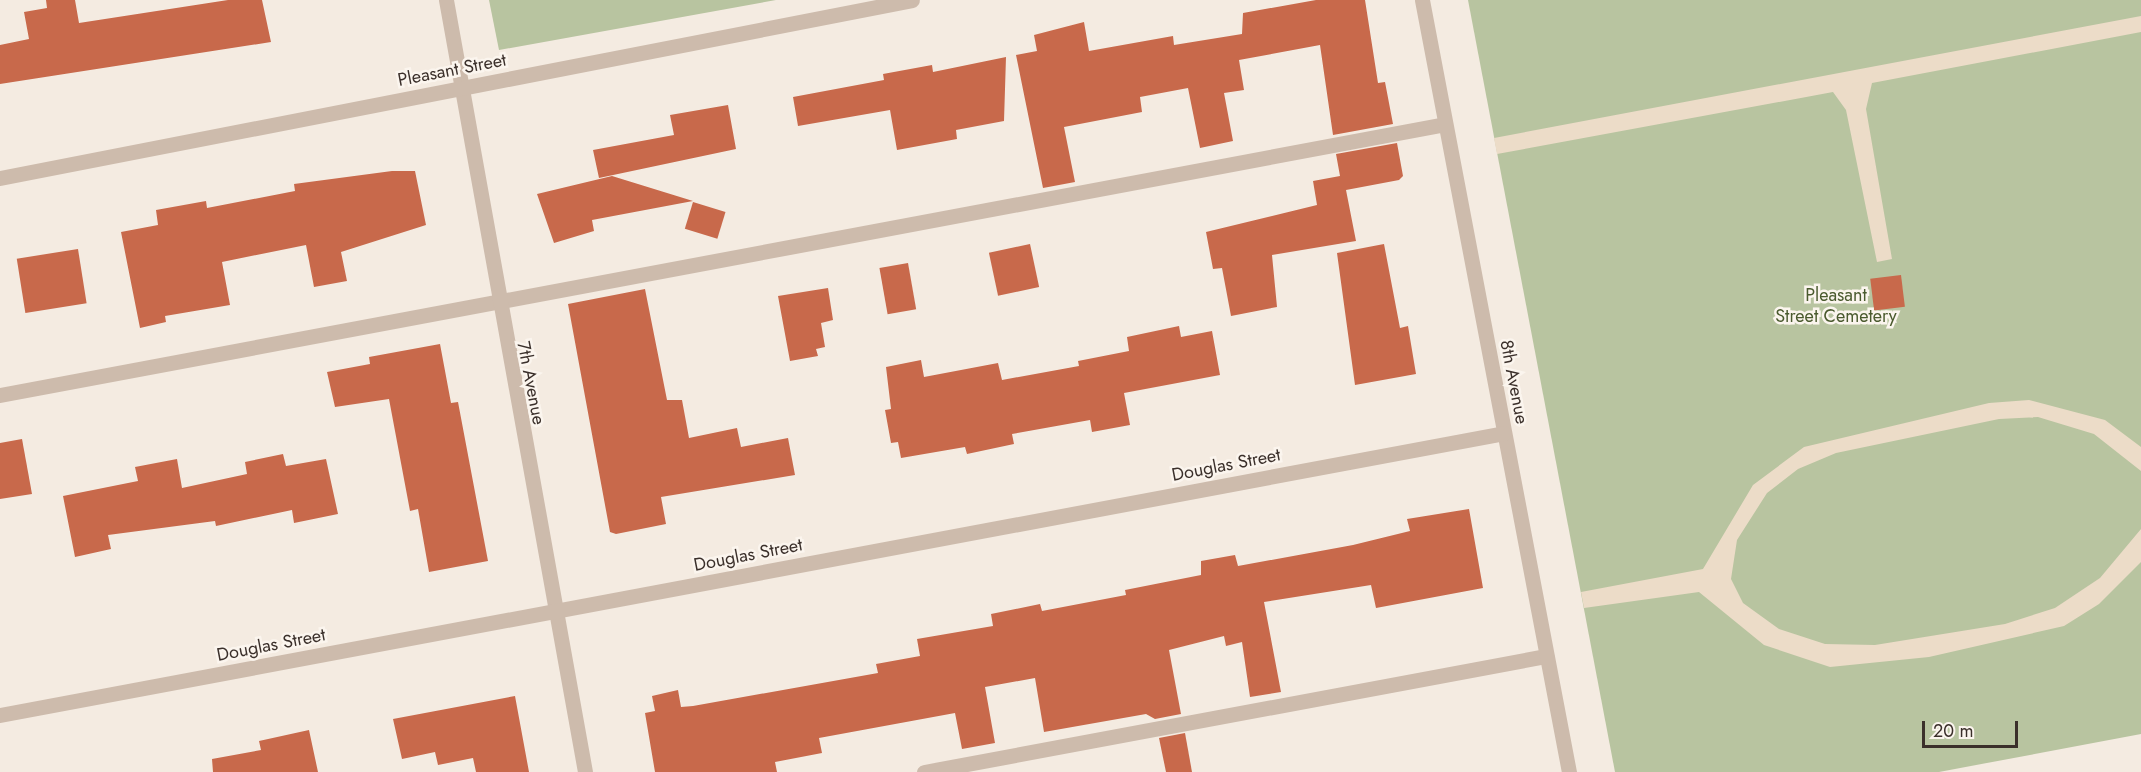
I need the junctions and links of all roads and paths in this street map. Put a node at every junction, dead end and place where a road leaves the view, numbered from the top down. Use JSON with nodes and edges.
{"nodes":[{"id":1,"x":446,"y":0,"type":"edge"},
{"id":2,"x":912,"y":0,"type":"edge"},
{"id":3,"x":1422,"y":0,"type":"edge"},
{"id":4,"x":464,"y":87,"type":"junction"},
{"id":5,"x":1445,"y":124,"type":"junction"},
{"id":6,"x":0,"y":178,"type":"edge"},
{"id":7,"x":496,"y":301,"type":"junction"},
{"id":8,"x":0,"y":395,"type":"edge"},
{"id":9,"x":1504,"y":433,"type":"junction"},
{"id":10,"x":554,"y":611,"type":"junction"},
{"id":11,"x":1546,"y":656,"type":"junction"},
{"id":12,"x":0,"y":715,"type":"edge"},
{"id":13,"x":585,"y":772,"type":"edge"},
{"id":14,"x":924,"y":772,"type":"edge"},
{"id":15,"x":1569,"y":772,"type":"edge"}],
"edges":[{"from":1,"to":4,"type":"street","name":"7th Avenue"},
{"from":2,"to":4,"type":"street","name":"Pleasant Street"},
{"from":3,"to":5,"type":"street","name":"8th Avenue"},
{"from":4,"to":6,"type":"street","name":"Pleasant Street"},
{"from":4,"to":7,"type":"street","name":"7th Avenue"},
{"from":5,"to":7,"type":"street"},
{"from":5,"to":9,"type":"street","name":"8th Avenue"},
{"from":7,"to":8,"type":"street"},
{"from":7,"to":10,"type":"street","name":"7th Avenue"},
{"from":9,"to":10,"type":"street","name":"Douglas Street"},
{"from":9,"to":11,"type":"street","name":"8th Avenue"},
{"from":10,"to":12,"type":"street","name":"Douglas Street"},
{"from":10,"to":13,"type":"street","name":"7th Avenue"},
{"from":11,"to":14,"type":"street"},
{"from":11,"to":15,"type":"street","name":"8th Avenue"}]}
